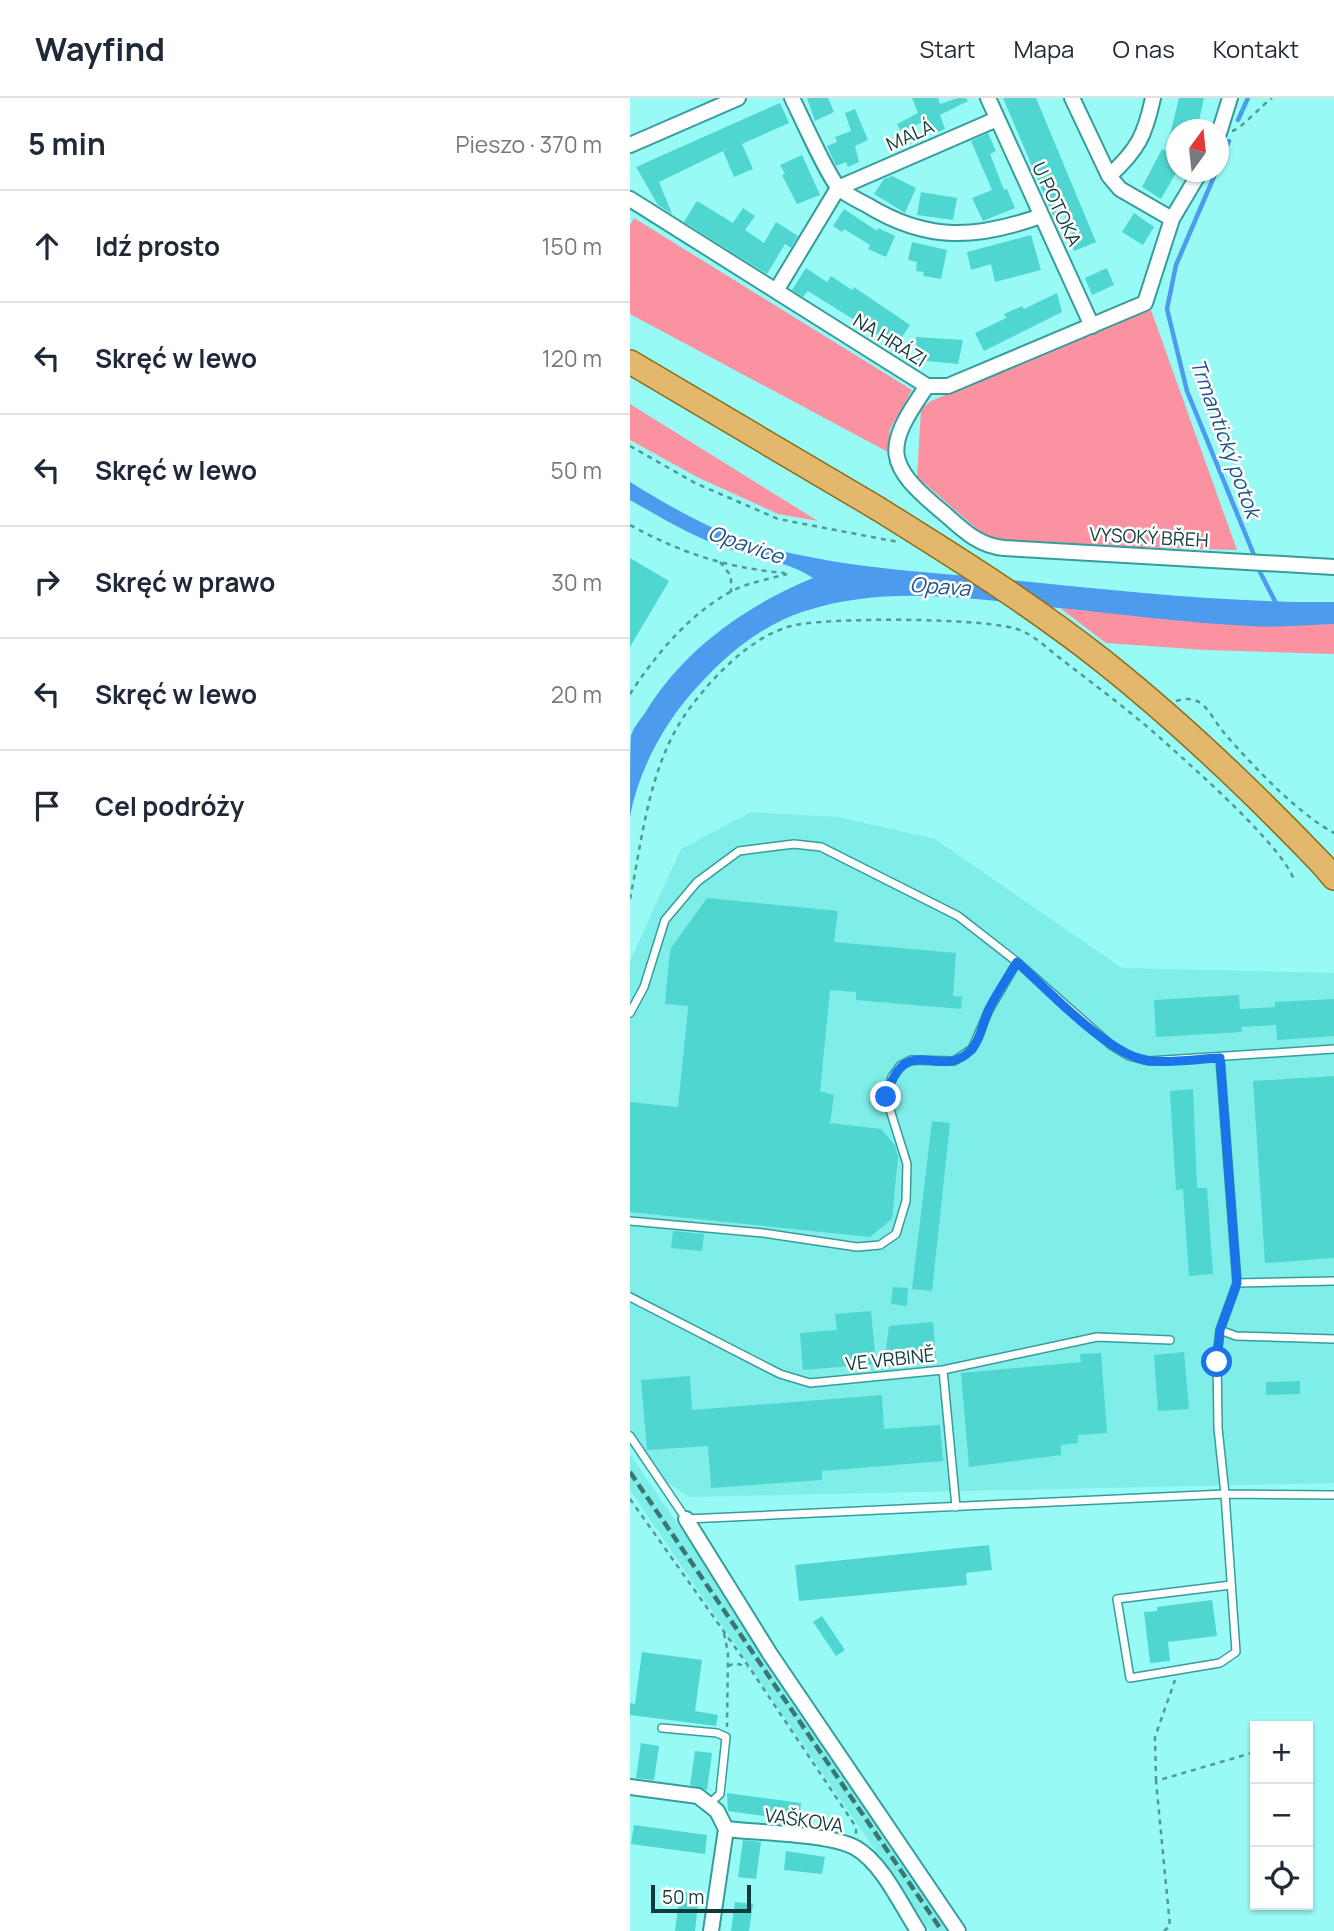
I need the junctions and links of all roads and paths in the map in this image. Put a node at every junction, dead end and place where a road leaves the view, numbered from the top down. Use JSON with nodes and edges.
{"nodes":[{"id":1,"x":738,"y":98,"type":"edge"},
{"id":2,"x":792,"y":98,"type":"edge"},
{"id":3,"x":988,"y":98,"type":"edge"},
{"id":4,"x":1072,"y":98,"type":"edge"},
{"id":5,"x":1153,"y":98,"type":"edge"},
{"id":6,"x":1230,"y":98,"type":"edge"},
{"id":7,"x":1272,"y":98,"type":"edge"},
{"id":8,"x":997,"y":118,"type":"junction"},
{"id":9,"x":1226,"y":119,"type":"edge"},
{"id":10,"x":1229,"y":132,"type":"edge"},
{"id":11,"x":630,"y":145,"type":"edge"},
{"id":12,"x":1109,"y":176,"type":"junction"},
{"id":13,"x":1194,"y":182,"type":"edge"},
{"id":14,"x":838,"y":188,"type":"junction"},
{"id":15,"x":630,"y":199,"type":"edge"},
{"id":16,"x":1041,"y":216,"type":"junction"},
{"id":17,"x":1172,"y":219,"type":"junction"},
{"id":18,"x":776,"y":291,"type":"junction"},
{"id":19,"x":1092,"y":326,"type":"junction"},
{"id":20,"x":630,"y":362,"type":"edge"},
{"id":21,"x":927,"y":386,"type":"junction"},
{"id":22,"x":630,"y":446,"type":"edge"},
{"id":23,"x":630,"y":525,"type":"edge"},
{"id":24,"x":904,"y":543,"type":"dead end"},
{"id":25,"x":719,"y":562,"type":"junction"},
{"id":26,"x":1334,"y":567,"type":"edge"},
{"id":27,"x":731,"y":592,"type":"junction"},
{"id":28,"x":630,"y":694,"type":"edge"},
{"id":29,"x":1172,"y":703,"type":"dead end"},
{"id":30,"x":1156,"y":721,"type":"dead end"},
{"id":31,"x":1150,"y":728,"type":"junction"},
{"id":32,"x":1334,"y":833,"type":"edge"},
{"id":33,"x":1328,"y":871,"type":"edge"},
{"id":34,"x":1294,"y":880,"type":"dead end"},
{"id":35,"x":630,"y":900,"type":"edge"},
{"id":36,"x":1017,"y":962,"type":"junction"},
{"id":37,"x":630,"y":1013,"type":"edge"},
{"id":38,"x":1334,"y":1049,"type":"edge"},
{"id":39,"x":1220,"y":1058,"type":"junction"},
{"id":40,"x":630,"y":1221,"type":"edge"},
{"id":41,"x":1334,"y":1281,"type":"edge"},
{"id":42,"x":1237,"y":1283,"type":"junction"},
{"id":43,"x":630,"y":1297,"type":"edge"},
{"id":44,"x":1220,"y":1330,"type":"junction"},
{"id":45,"x":1334,"y":1339,"type":"edge"},
{"id":46,"x":1170,"y":1340,"type":"dead end"},
{"id":47,"x":943,"y":1370,"type":"junction"},
{"id":48,"x":630,"y":1436,"type":"edge"},
{"id":49,"x":1225,"y":1494,"type":"junction"},
{"id":50,"x":1334,"y":1495,"type":"edge"},
{"id":51,"x":630,"y":1499,"type":"edge"},
{"id":52,"x":956,"y":1507,"type":"junction"},
{"id":53,"x":686,"y":1519,"type":"junction"},
{"id":54,"x":1231,"y":1585,"type":"junction"},
{"id":55,"x":724,"y":1631,"type":"junction"},
{"id":56,"x":728,"y":1666,"type":"junction"},
{"id":57,"x":749,"y":1667,"type":"junction"},
{"id":58,"x":1178,"y":1670,"type":"junction"},
{"id":59,"x":662,"y":1728,"type":"dead end"},
{"id":60,"x":726,"y":1737,"type":"junction"},
{"id":61,"x":1250,"y":1753,"type":"edge"},
{"id":62,"x":1156,"y":1781,"type":"junction"},
{"id":63,"x":630,"y":1787,"type":"edge"},
{"id":64,"x":709,"y":1804,"type":"junction"},
{"id":65,"x":726,"y":1829,"type":"junction"},
{"id":66,"x":857,"y":1849,"type":"junction"},
{"id":67,"x":711,"y":1931,"type":"edge"},
{"id":68,"x":918,"y":1931,"type":"edge"},
{"id":69,"x":958,"y":1931,"type":"edge"},
{"id":70,"x":1164,"y":1931,"type":"edge"}],
"edges":[{"from":1,"to":11,"type":"street"},
{"from":2,"to":14,"type":"street"},
{"from":3,"to":8,"type":"street","name":"U POTOKA"},
{"from":4,"to":12,"type":"street"},
{"from":5,"to":12,"type":"street"},
{"from":6,"to":9,"type":"street"},
{"from":7,"to":10,"type":"path"},
{"from":8,"to":14,"type":"street","name":"MALÁ"},
{"from":8,"to":16,"type":"street","name":"U POTOKA"},
{"from":12,"to":17,"type":"street"},
{"from":13,"to":17,"type":"street","name":"NA HRÁZI"},
{"from":14,"to":16,"type":"street"},
{"from":14,"to":18,"type":"street"},
{"from":15,"to":18,"type":"street","name":"NA HRÁZI"},
{"from":16,"to":19,"type":"street","name":"U POTOKA"},
{"from":17,"to":19,"type":"street","name":"NA HRÁZI"},
{"from":18,"to":21,"type":"street","name":"NA HRÁZI"},
{"from":19,"to":21,"type":"street","name":"NA HRÁZI"},
{"from":20,"to":33,"type":"main road","bridge":true},
{"from":21,"to":26,"type":"street","name":"VYSOKÝ BŘEH"},
{"from":22,"to":24,"type":"path"},
{"from":23,"to":25,"type":"path"},
{"from":25,"to":27,"type":"path"},
{"from":25,"to":27,"type":"path"},
{"from":27,"to":28,"type":"path"},
{"from":29,"to":32,"type":"path"},
{"from":30,"to":31,"type":"path"},
{"from":31,"to":34,"type":"path"},
{"from":31,"to":35,"type":"path"},
{"from":36,"to":37,"type":"lane"},
{"from":36,"to":39,"type":"lane"},
{"from":36,"to":40,"type":"lane"},
{"from":38,"to":39,"type":"lane"},
{"from":39,"to":42,"type":"lane"},
{"from":41,"to":42,"type":"lane"},
{"from":42,"to":44,"type":"lane"},
{"from":43,"to":47,"type":"lane","name":"VE VRBINĚ"},
{"from":44,"to":45,"type":"lane"},
{"from":44,"to":49,"type":"lane"},
{"from":46,"to":47,"type":"lane","name":"VE VRBINĚ"},
{"from":47,"to":52,"type":"lane"},
{"from":48,"to":53,"type":"lane"},
{"from":49,"to":50,"type":"lane"},
{"from":49,"to":52,"type":"lane"},
{"from":49,"to":54,"type":"lane"},
{"from":51,"to":55,"type":"path"},
{"from":52,"to":53,"type":"lane"},
{"from":53,"to":69,"type":"street"},
{"from":54,"to":58,"type":"lane"},
{"from":54,"to":58,"type":"lane"},
{"from":55,"to":56,"type":"path"},
{"from":55,"to":57,"type":"path"},
{"from":56,"to":57,"type":"path"},
{"from":56,"to":60,"type":"path"},
{"from":57,"to":66,"type":"path"},
{"from":58,"to":62,"type":"path"},
{"from":59,"to":60,"type":"lane"},
{"from":60,"to":64,"type":"lane"},
{"from":61,"to":62,"type":"path"},
{"from":62,"to":70,"type":"path"},
{"from":63,"to":64,"type":"street"},
{"from":64,"to":65,"type":"street"},
{"from":65,"to":66,"type":"street","name":"VAŠKOVA"},
{"from":65,"to":67,"type":"street"},
{"from":66,"to":68,"type":"street","name":"VAŠKOVA"}]}
